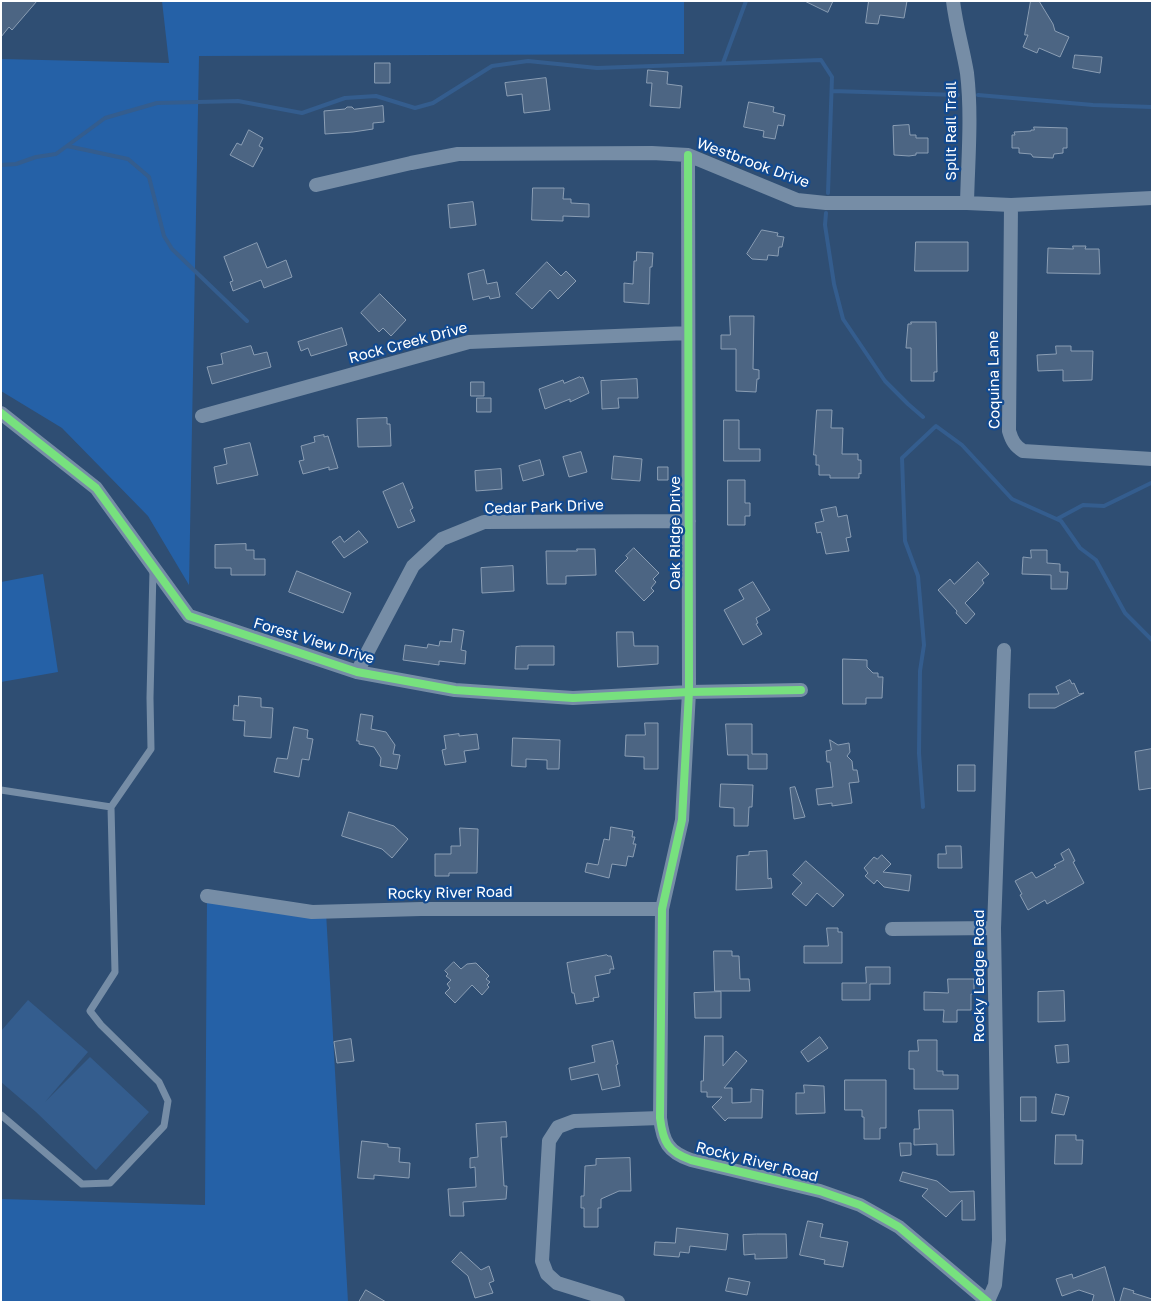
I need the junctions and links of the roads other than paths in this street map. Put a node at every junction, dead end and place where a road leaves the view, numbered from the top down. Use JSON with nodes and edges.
{"nodes":[{"id":1,"x":953,"y":1,"type":"edge"},
{"id":2,"x":688,"y":155,"type":"junction"},
{"id":3,"x":316,"y":185,"type":"dead end"},
{"id":4,"x":1152,"y":198,"type":"edge"},
{"id":5,"x":967,"y":203,"type":"junction"},
{"id":6,"x":1011,"y":205,"type":"junction"},
{"id":7,"x":688,"y":333,"type":"junction"},
{"id":8,"x":1,"y":413,"type":"edge"},
{"id":9,"x":202,"y":416,"type":"dead end"},
{"id":10,"x":1152,"y":459,"type":"edge"},
{"id":11,"x":689,"y":521,"type":"junction"},
{"id":12,"x":154,"y":567,"type":"junction"},
{"id":13,"x":1004,"y":650,"type":"dead end"},
{"id":14,"x":357,"y":672,"type":"junction"},
{"id":15,"x":801,"y":690,"type":"dead end"},
{"id":16,"x":689,"y":692,"type":"junction"},
{"id":17,"x":1,"y":790,"type":"edge"},
{"id":18,"x":110,"y":807,"type":"junction"},
{"id":19,"x":207,"y":896,"type":"dead end"},
{"id":20,"x":662,"y":909,"type":"junction"},
{"id":21,"x":892,"y":928,"type":"dead end"},
{"id":22,"x":994,"y":928,"type":"junction"},
{"id":23,"x":1,"y":1115,"type":"edge"},
{"id":24,"x":660,"y":1118,"type":"junction"},
{"id":25,"x":988,"y":1301,"type":"edge"},
{"id":26,"x":618,"y":1302,"type":"edge"}],
"edges":[{"from":1,"to":5,"type":"street","name":"Split Rail Trail"},
{"from":2,"to":3,"type":"street","name":"Westbrook Drive"},
{"from":2,"to":5,"type":"street","name":"Westbrook Drive"},
{"from":2,"to":7,"type":"street","name":"Oak Ridge Drive"},
{"from":4,"to":6,"type":"street","name":"Westbrook Drive"},
{"from":5,"to":6,"type":"street","name":"Westbrook Drive"},
{"from":6,"to":10,"type":"street","name":"Coquina Lane"},
{"from":7,"to":9,"type":"street","name":"Rock Creek Drive"},
{"from":7,"to":11,"type":"street","name":"Oak Ridge Drive"},
{"from":8,"to":12,"type":"street","name":"Forest View Drive"},
{"from":11,"to":14,"type":"street","name":"Cedar Park Drive"},
{"from":11,"to":16,"type":"street","name":"Oak Ridge Drive"},
{"from":12,"to":14,"type":"street","name":"Forest View Drive"},
{"from":12,"to":18,"type":"lane"},
{"from":13,"to":22,"type":"street","name":"Rocky Ledge Road"},
{"from":14,"to":16,"type":"street","name":"Forest View Drive"},
{"from":15,"to":16,"type":"street","name":"Forest View Drive"},
{"from":16,"to":20,"type":"street","name":"Oak Ridge Drive"},
{"from":17,"to":18,"type":"lane"},
{"from":18,"to":23,"type":"lane"},
{"from":19,"to":20,"type":"street","name":"Rocky River Road"},
{"from":20,"to":24,"type":"street","name":"Rocky River Road"},
{"from":21,"to":22,"type":"street"},
{"from":22,"to":25,"type":"street","name":"Rocky Ledge Road"},
{"from":24,"to":25,"type":"street","name":"Rocky River Road"},
{"from":24,"to":26,"type":"street"}]}
